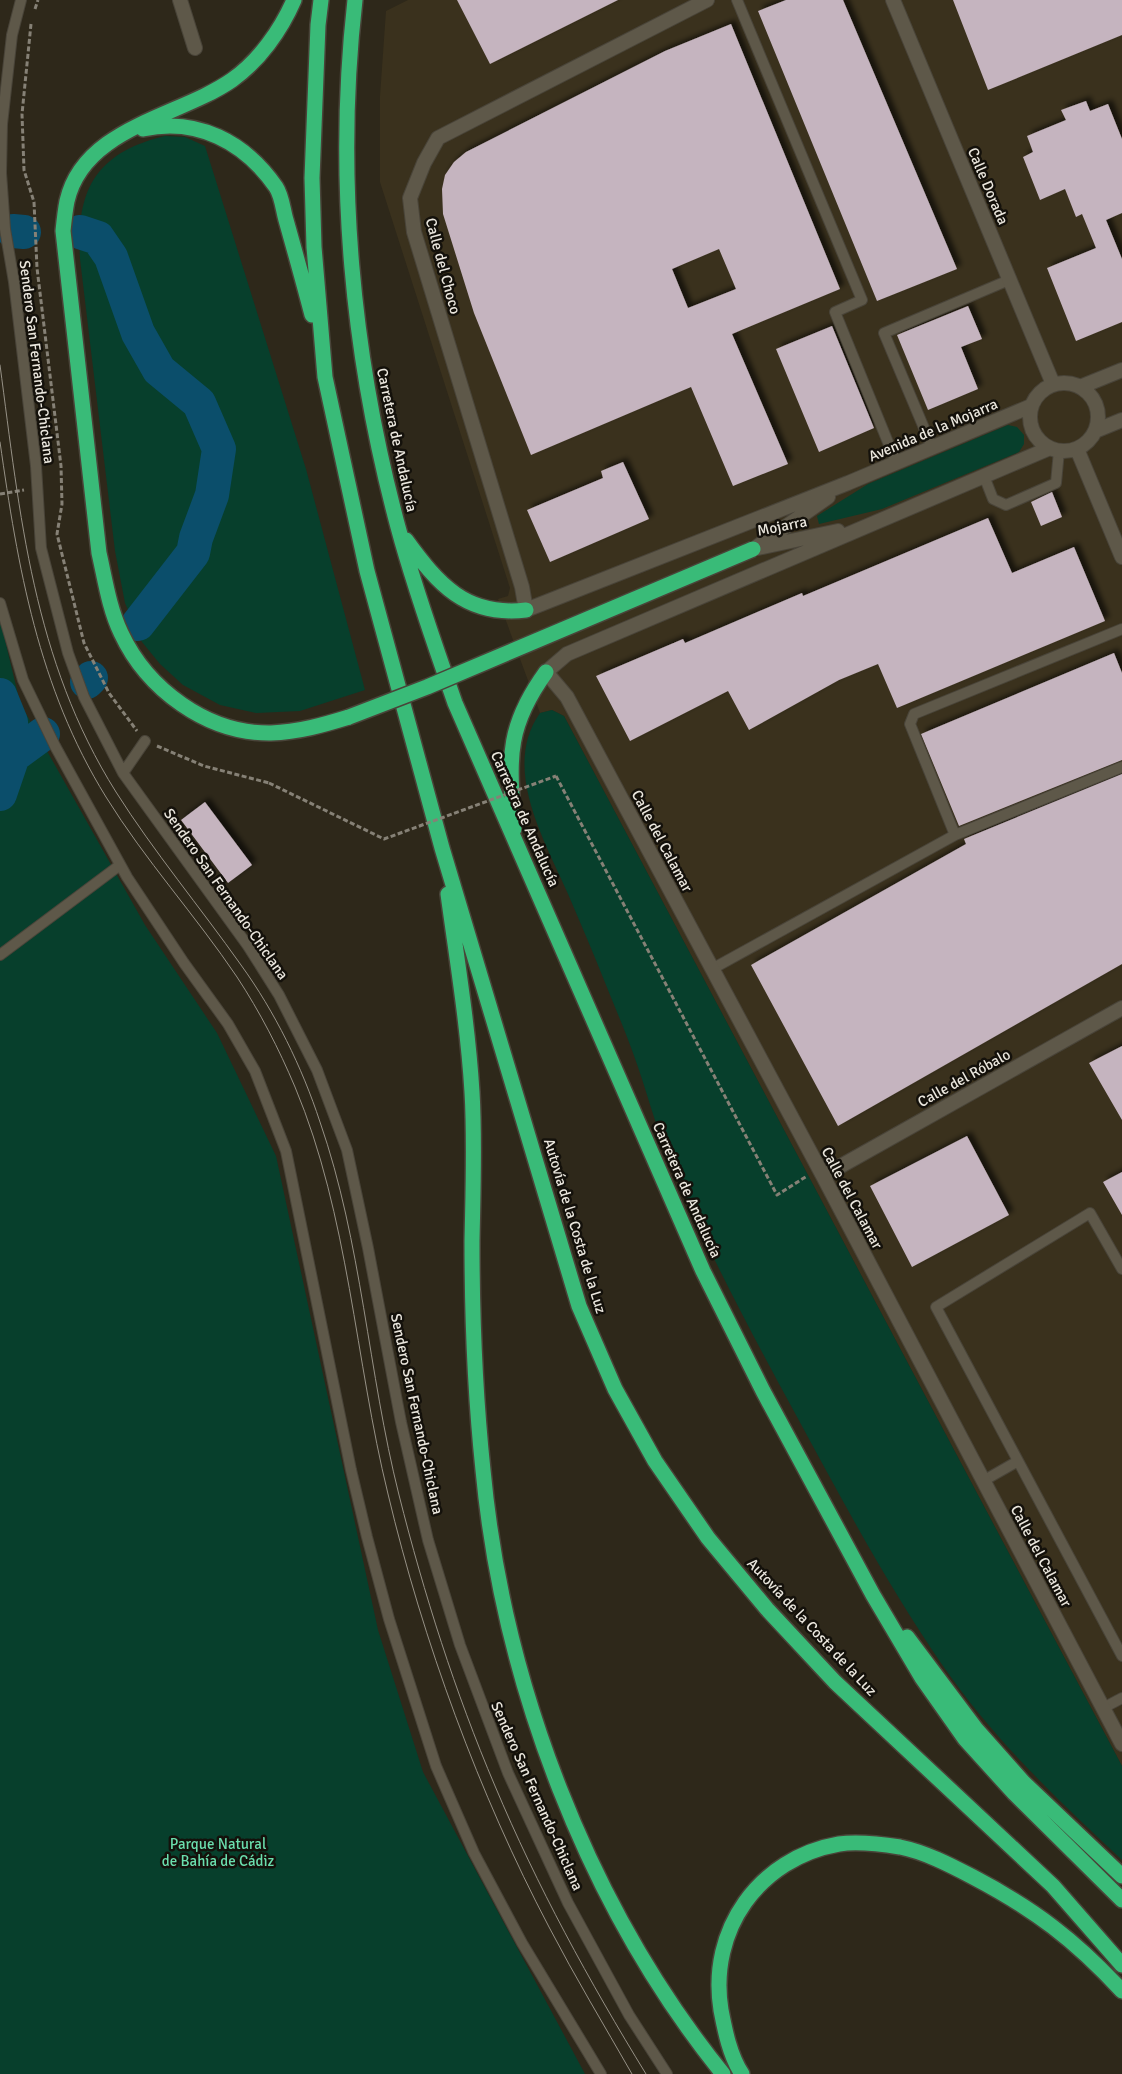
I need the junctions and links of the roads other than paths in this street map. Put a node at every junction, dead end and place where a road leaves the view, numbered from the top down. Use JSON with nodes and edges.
{"nodes":[{"id":1,"x":21,"y":0,"type":"edge"},
{"id":2,"x":180,"y":0,"type":"edge"},
{"id":3,"x":294,"y":0,"type":"edge"},
{"id":4,"x":321,"y":0,"type":"edge"},
{"id":5,"x":355,"y":0,"type":"edge"},
{"id":6,"x":708,"y":0,"type":"edge"},
{"id":7,"x":737,"y":0,"type":"edge"},
{"id":8,"x":893,"y":0,"type":"edge"},
{"id":9,"x":195,"y":48,"type":"dead end"},
{"id":10,"x":122,"y":134,"type":"junction"},
{"id":11,"x":1009,"y":280,"type":"junction"},
{"id":12,"x":321,"y":348,"type":"junction"},
{"id":13,"x":1122,"y":370,"type":"edge"},
{"id":14,"x":1053,"y":384,"type":"junction"},
{"id":15,"x":1080,"y":387,"type":"junction"},
{"id":16,"x":1031,"y":406,"type":"junction"},
{"id":17,"x":1122,"y":420,"type":"edge"},
{"id":18,"x":1095,"y":431,"type":"junction"},
{"id":19,"x":932,"y":447,"type":"junction"},
{"id":20,"x":1077,"y":449,"type":"junction"},
{"id":21,"x":1054,"y":450,"type":"junction"},
{"id":22,"x":896,"y":462,"type":"junction"},
{"id":23,"x":984,"y":476,"type":"junction"},
{"id":24,"x":848,"y":483,"type":"junction"},
{"id":25,"x":867,"y":525,"type":"junction"},
{"id":26,"x":398,"y":528,"type":"junction"},
{"id":27,"x":753,"y":549,"type":"junction"},
{"id":28,"x":1122,"y":557,"type":"edge"},
{"id":29,"x":0,"y":604,"type":"edge"},
{"id":30,"x":526,"y":610,"type":"junction"},
{"id":31,"x":1122,"y":628,"type":"edge"},
{"id":32,"x":546,"y":672,"type":"junction"},
{"id":33,"x":145,"y":741,"type":"road end"},
{"id":34,"x":1122,"y":767,"type":"edge"},
{"id":35,"x":123,"y":774,"type":"junction"},
{"id":36,"x":955,"y":835,"type":"junction"},
{"id":37,"x":515,"y":840,"type":"junction"},
{"id":38,"x":442,"y":848,"type":"junction"},
{"id":39,"x":120,"y":865,"type":"junction"},
{"id":40,"x":0,"y":955,"type":"edge"},
{"id":41,"x":712,"y":969,"type":"junction"},
{"id":42,"x":1122,"y":1008,"type":"edge"},
{"id":43,"x":820,"y":1172,"type":"junction"},
{"id":44,"x":1122,"y":1269,"type":"edge"},
{"id":45,"x":1018,"y":1461,"type":"junction"},
{"id":46,"x":983,"y":1481,"type":"junction"},
{"id":47,"x":873,"y":1595,"type":"junction"},
{"id":48,"x":1122,"y":1656,"type":"edge"},
{"id":49,"x":1122,"y":1698,"type":"edge"},
{"id":50,"x":1103,"y":1708,"type":"junction"},
{"id":51,"x":1122,"y":1744,"type":"edge"},
{"id":52,"x":1122,"y":1876,"type":"edge"},
{"id":53,"x":1122,"y":1900,"type":"edge"},
{"id":54,"x":1122,"y":1965,"type":"edge"},
{"id":55,"x":1122,"y":1991,"type":"edge"},
{"id":56,"x":601,"y":2074,"type":"edge"},
{"id":57,"x":667,"y":2074,"type":"edge"},
{"id":58,"x":722,"y":2074,"type":"edge"},
{"id":59,"x":742,"y":2074,"type":"edge"}],
"edges":[{"from":1,"to":35,"type":"lane","name":"Sendero San Fernando-Chiclana"},
{"from":2,"to":9,"type":"street"},
{"from":3,"to":10,"type":"highway"},
{"from":4,"to":12,"type":"highway"},
{"from":5,"to":26,"type":"highway","name":"Carretera de Andalucía"},
{"from":6,"to":30,"type":"street","name":"Calle del Choco"},
{"from":7,"to":22,"type":"lane"},
{"from":8,"to":11,"type":"street","name":"Calle Dorada"},
{"from":10,"to":12,"type":"highway"},
{"from":10,"to":27,"type":"highway","bridge":true},
{"from":11,"to":14,"type":"street","name":"Calle Dorada"},
{"from":11,"to":19,"type":"lane"},
{"from":12,"to":38,"type":"highway"},
{"from":13,"to":15,"type":"street"},
{"from":14,"to":15,"type":"street"},
{"from":14,"to":16,"type":"street"},
{"from":15,"to":18,"type":"street"},
{"from":16,"to":19,"type":"street","name":"Avenida de la Mojarra"},
{"from":16,"to":21,"type":"street"},
{"from":17,"to":18,"type":"street"},
{"from":18,"to":20,"type":"street"},
{"from":19,"to":22,"type":"street","name":"Avenida de la Mojarra"},
{"from":20,"to":21,"type":"street"},
{"from":20,"to":28,"type":"street"},
{"from":21,"to":23,"type":"street"},
{"from":21,"to":23,"type":"lane"},
{"from":22,"to":24,"type":"street","name":"Avenida de la Mojarra"},
{"from":23,"to":25,"type":"street"},
{"from":24,"to":27,"type":"street","name":"Mojarra"},
{"from":24,"to":30,"type":"street"},
{"from":25,"to":27,"type":"street","name":"Mojarra"},
{"from":25,"to":32,"type":"street"},
{"from":26,"to":30,"type":"highway"},
{"from":26,"to":37,"type":"highway","name":"Carretera de Andalucía"},
{"from":29,"to":39,"type":"lane"},
{"from":31,"to":36,"type":"lane"},
{"from":32,"to":37,"type":"highway"},
{"from":32,"to":41,"type":"street","name":"Calle del Calamar"},
{"from":33,"to":35,"type":"lane"},
{"from":34,"to":36,"type":"lane"},
{"from":35,"to":57,"type":"lane","name":"Sendero San Fernando-Chiclana"},
{"from":36,"to":41,"type":"lane"},
{"from":37,"to":47,"type":"highway","name":"Carretera de Andalucía"},
{"from":38,"to":54,"type":"highway","name":"Autovía de la Costa de la Luz"},
{"from":38,"to":58,"type":"highway"},
{"from":39,"to":40,"type":"lane"},
{"from":39,"to":56,"type":"lane"},
{"from":41,"to":43,"type":"street","name":"Calle del Calamar"},
{"from":42,"to":43,"type":"street","name":"Calle del Róbalo"},
{"from":43,"to":46,"type":"street","name":"Calle del Calamar"},
{"from":44,"to":45,"type":"lane"},
{"from":45,"to":46,"type":"lane"},
{"from":45,"to":48,"type":"lane"},
{"from":46,"to":50,"type":"street","name":"Calle del Calamar"},
{"from":47,"to":52,"type":"highway"},
{"from":47,"to":53,"type":"highway"},
{"from":49,"to":50,"type":"lane"},
{"from":50,"to":51,"type":"street","name":"Calle del Calamar"},
{"from":55,"to":59,"type":"highway"}]}
